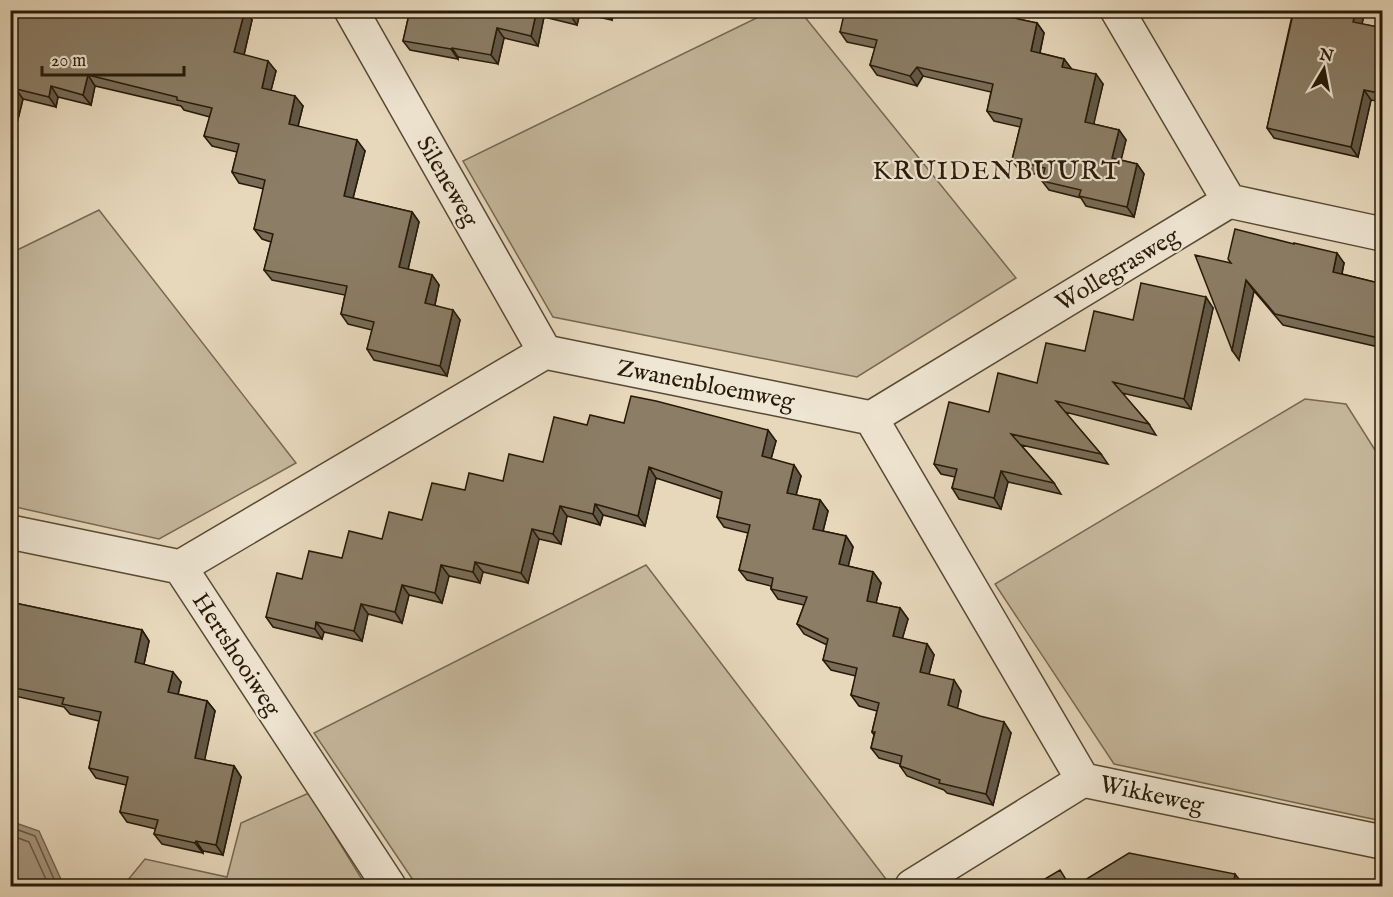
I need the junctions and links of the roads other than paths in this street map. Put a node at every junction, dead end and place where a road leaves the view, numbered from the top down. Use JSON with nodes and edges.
{"nodes":[{"id":1,"x":351,"y":10,"type":"edge"},
{"id":2,"x":1117,"y":10,"type":"edge"},
{"id":3,"x":1228,"y":201,"type":"junction"},
{"id":4,"x":1383,"y":234,"type":"edge"},
{"id":5,"x":545,"y":352,"type":"junction"},
{"id":6,"x":871,"y":417,"type":"junction"},
{"id":7,"x":10,"y":532,"type":"edge"},
{"id":8,"x":180,"y":567,"type":"junction"},
{"id":9,"x":1083,"y":780,"type":"junction"},
{"id":10,"x":1383,"y":842,"type":"edge"},
{"id":11,"x":389,"y":886,"type":"edge"},
{"id":12,"x":912,"y":886,"type":"edge"}],
"edges":[{"from":1,"to":5,"type":"street","name":"Sileneweg"},
{"from":2,"to":3,"type":"street"},
{"from":3,"to":4,"type":"street"},
{"from":3,"to":6,"type":"street","name":"Wollegrasweg"},
{"from":5,"to":6,"type":"street","name":"Zwanenbloemweg"},
{"from":5,"to":8,"type":"street"},
{"from":6,"to":9,"type":"street"},
{"from":7,"to":8,"type":"street","name":"Hertshooiweg"},
{"from":8,"to":11,"type":"street","name":"Hertshooiweg"},
{"from":9,"to":10,"type":"street","name":"Wikkeweg"},
{"from":9,"to":12,"type":"street","name":"Wikkeweg"}]}
